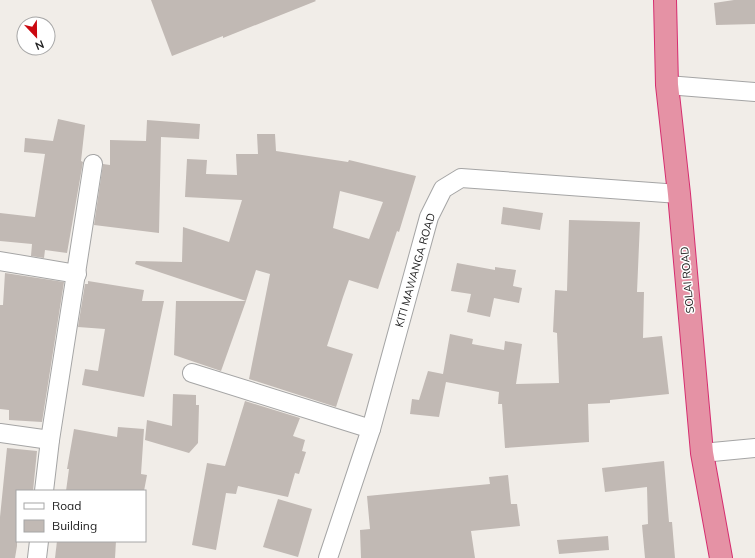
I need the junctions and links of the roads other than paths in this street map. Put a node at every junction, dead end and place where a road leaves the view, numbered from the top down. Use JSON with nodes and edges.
{"nodes":[{"id":1,"x":665,"y":0,"type":"edge"},
{"id":2,"x":667,"y":85,"type":"junction"},
{"id":3,"x":755,"y":92,"type":"edge"},
{"id":4,"x":93,"y":164,"type":"dead end"},
{"id":5,"x":679,"y":194,"type":"junction"},
{"id":6,"x":0,"y":262,"type":"edge"},
{"id":7,"x":77,"y":274,"type":"junction"},
{"id":8,"x":192,"y":373,"type":"dead end"},
{"id":9,"x":370,"y":429,"type":"junction"},
{"id":10,"x":0,"y":433,"type":"edge"},
{"id":11,"x":50,"y":440,"type":"junction"},
{"id":12,"x":755,"y":448,"type":"edge"},
{"id":13,"x":702,"y":453,"type":"junction"},
{"id":14,"x":44,"y":490,"type":"edge"},
{"id":15,"x":39,"y":542,"type":"edge"},
{"id":16,"x":37,"y":558,"type":"edge"},
{"id":17,"x":328,"y":558,"type":"edge"},
{"id":18,"x":721,"y":558,"type":"edge"}],
"edges":[{"from":1,"to":2,"type":"highway","name":"SOLAI ROAD"},
{"from":2,"to":3,"type":"street"},
{"from":2,"to":5,"type":"highway","name":"SOLAI ROAD"},
{"from":4,"to":7,"type":"street"},
{"from":5,"to":9,"type":"street","name":"KITI MAWANGA ROAD"},
{"from":5,"to":13,"type":"highway","name":"SOLAI ROAD"},
{"from":6,"to":7,"type":"street"},
{"from":7,"to":11,"type":"street"},
{"from":8,"to":9,"type":"street"},
{"from":9,"to":17,"type":"street","name":"KITI MAWANGA ROAD"},
{"from":10,"to":11,"type":"street"},
{"from":11,"to":14,"type":"street"},
{"from":12,"to":13,"type":"street"},
{"from":13,"to":18,"type":"highway","name":"SOLAI ROAD"},
{"from":15,"to":16,"type":"street"}]}
